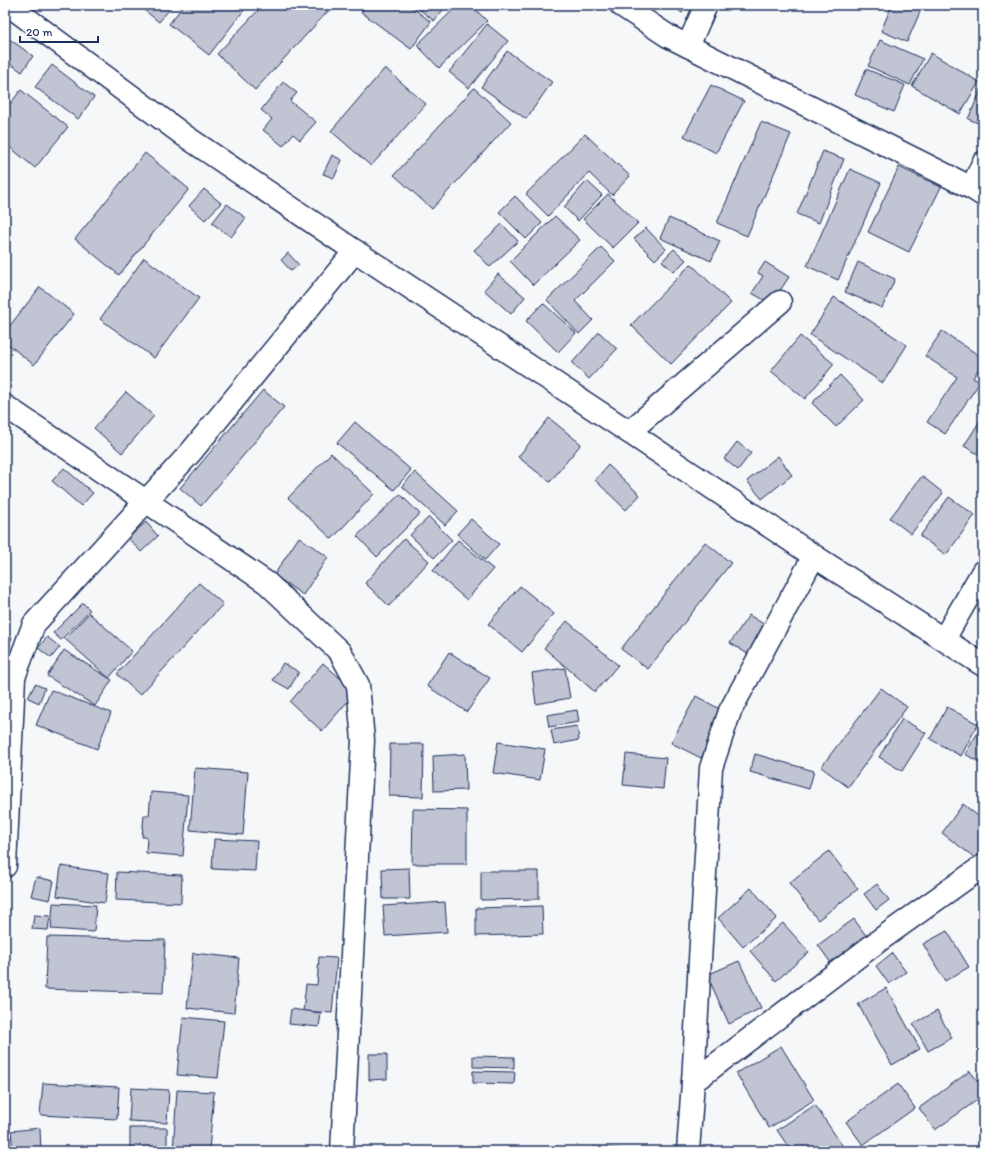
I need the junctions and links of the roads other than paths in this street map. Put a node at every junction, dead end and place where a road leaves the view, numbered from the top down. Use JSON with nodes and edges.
{"nodes":[{"id":1,"x":621,"y":5,"type":"edge"},
{"id":2,"x":706,"y":5,"type":"edge"},
{"id":3,"x":10,"y":13,"type":"edge"},
{"id":4,"x":688,"y":46,"type":"junction"},
{"id":5,"x":983,"y":163,"type":"edge"},
{"id":6,"x":977,"y":192,"type":"edge"},
{"id":7,"x":355,"y":252,"type":"junction"},
{"id":8,"x":780,"y":302,"type":"dead end"},
{"id":9,"x":5,"y":406,"type":"edge"},
{"id":10,"x":629,"y":432,"type":"junction"},
{"id":11,"x":147,"y":501,"type":"junction"},
{"id":12,"x":814,"y":556,"type":"junction"},
{"id":13,"x":983,"y":571,"type":"edge"},
{"id":14,"x":944,"y":639,"type":"junction"},
{"id":15,"x":983,"y":665,"type":"edge"},
{"id":16,"x":5,"y":866,"type":"edge"},
{"id":17,"x":983,"y":866,"type":"edge"},
{"id":18,"x":693,"y":1082,"type":"junction"},
{"id":19,"x":342,"y":1151,"type":"edge"},
{"id":20,"x":688,"y":1151,"type":"edge"}],
"edges":[{"from":1,"to":4,"type":"street"},
{"from":2,"to":4,"type":"street"},
{"from":3,"to":7,"type":"street"},
{"from":4,"to":6,"type":"street"},
{"from":5,"to":6,"type":"street"},
{"from":7,"to":10,"type":"street"},
{"from":7,"to":11,"type":"street"},
{"from":8,"to":10,"type":"street"},
{"from":9,"to":11,"type":"street"},
{"from":10,"to":12,"type":"street"},
{"from":11,"to":16,"type":"street"},
{"from":11,"to":19,"type":"street"},
{"from":12,"to":14,"type":"street"},
{"from":12,"to":18,"type":"street"},
{"from":13,"to":14,"type":"street"},
{"from":14,"to":15,"type":"street"},
{"from":17,"to":18,"type":"street"},
{"from":18,"to":20,"type":"street"}]}
